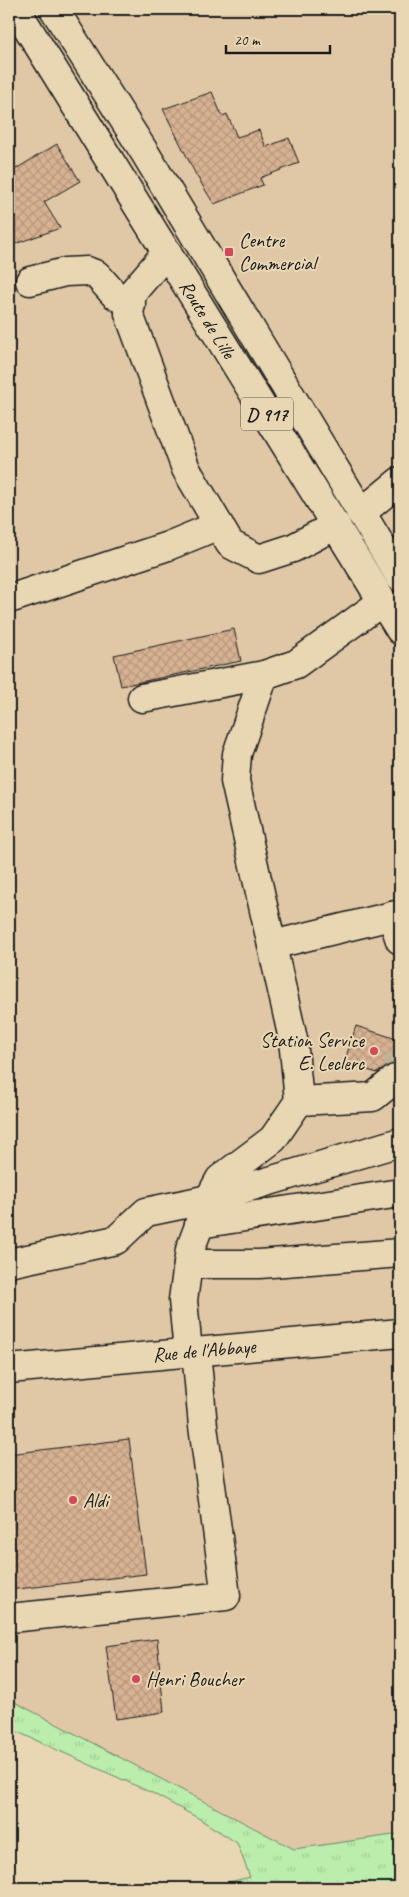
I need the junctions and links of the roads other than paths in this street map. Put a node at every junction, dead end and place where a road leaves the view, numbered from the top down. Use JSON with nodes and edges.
{"nodes":[{"id":1,"x":16,"y":9,"type":"edge"},
{"id":2,"x":54,"y":9,"type":"edge"},
{"id":3,"x":167,"y":252,"type":"junction"},
{"id":4,"x":30,"y":281,"type":"dead end"},
{"id":5,"x":131,"y":306,"type":"junction"},
{"id":6,"x":400,"y":481,"type":"edge"},
{"id":7,"x":361,"y":513,"type":"junction"},
{"id":8,"x":219,"y":525,"type":"junction"},
{"id":9,"x":336,"y":525,"type":"junction"},
{"id":10,"x":400,"y":577,"type":"edge"},
{"id":11,"x":9,"y":599,"type":"edge"},
{"id":12,"x":382,"y":601,"type":"junction"},
{"id":13,"x":400,"y":630,"type":"edge"},
{"id":14,"x":264,"y":676,"type":"junction"},
{"id":15,"x":142,"y":698,"type":"dead end"},
{"id":16,"x":397,"y":923,"type":"edge"},
{"id":17,"x":272,"y":946,"type":"junction"},
{"id":18,"x":395,"y":1079,"type":"dead end"},
{"id":19,"x":299,"y":1100,"type":"junction"},
{"id":20,"x":400,"y":1142,"type":"edge"},
{"id":21,"x":400,"y":1192,"type":"edge"},
{"id":22,"x":209,"y":1199,"type":"junction"},
{"id":23,"x":200,"y":1224,"type":"junction"},
{"id":24,"x":400,"y":1253,"type":"edge"},
{"id":25,"x":9,"y":1263,"type":"edge"},
{"id":26,"x":188,"y":1264,"type":"junction"},
{"id":27,"x":400,"y":1333,"type":"edge"},
{"id":28,"x":192,"y":1352,"type":"junction"},
{"id":29,"x":9,"y":1369,"type":"edge"},
{"id":30,"x":10,"y":1618,"type":"dead end"}],
"edges":[{"from":1,"to":3,"type":"main road","name":"Route de Lille","number":"D 917"},
{"from":2,"to":7,"type":"main road","name":"Route de Lille","number":"D 917"},
{"from":3,"to":5,"type":"main road"},
{"from":3,"to":9,"type":"main road","name":"Route de Lille","number":"D 917"},
{"from":4,"to":5,"type":"main road"},
{"from":5,"to":8,"type":"main road"},
{"from":6,"to":7,"type":"main road"},
{"from":7,"to":10,"type":"main road","name":"Route de Lille","number":"D 917"},
{"from":8,"to":9,"type":"main road"},
{"from":8,"to":11,"type":"main road"},
{"from":9,"to":12,"type":"main road","name":"Route de Lille","number":"D 917"},
{"from":12,"to":13,"type":"main road","name":"Route de Lille","number":"D 917"},
{"from":12,"to":14,"type":"main road"},
{"from":14,"to":15,"type":"main road"},
{"from":14,"to":17,"type":"main road"},
{"from":16,"to":17,"type":"main road"},
{"from":17,"to":19,"type":"main road"},
{"from":18,"to":19,"type":"main road"},
{"from":19,"to":22,"type":"main road"},
{"from":20,"to":22,"type":"main road"},
{"from":21,"to":23,"type":"main road"},
{"from":22,"to":23,"type":"main road"},
{"from":22,"to":25,"type":"main road"},
{"from":23,"to":26,"type":"main road"},
{"from":24,"to":26,"type":"main road"},
{"from":26,"to":28,"type":"main road"},
{"from":27,"to":28,"type":"main road","name":"Rue de l'Abbaye"},
{"from":28,"to":29,"type":"main road","name":"Rue de l'Abbaye"},
{"from":28,"to":30,"type":"main road"}]}
